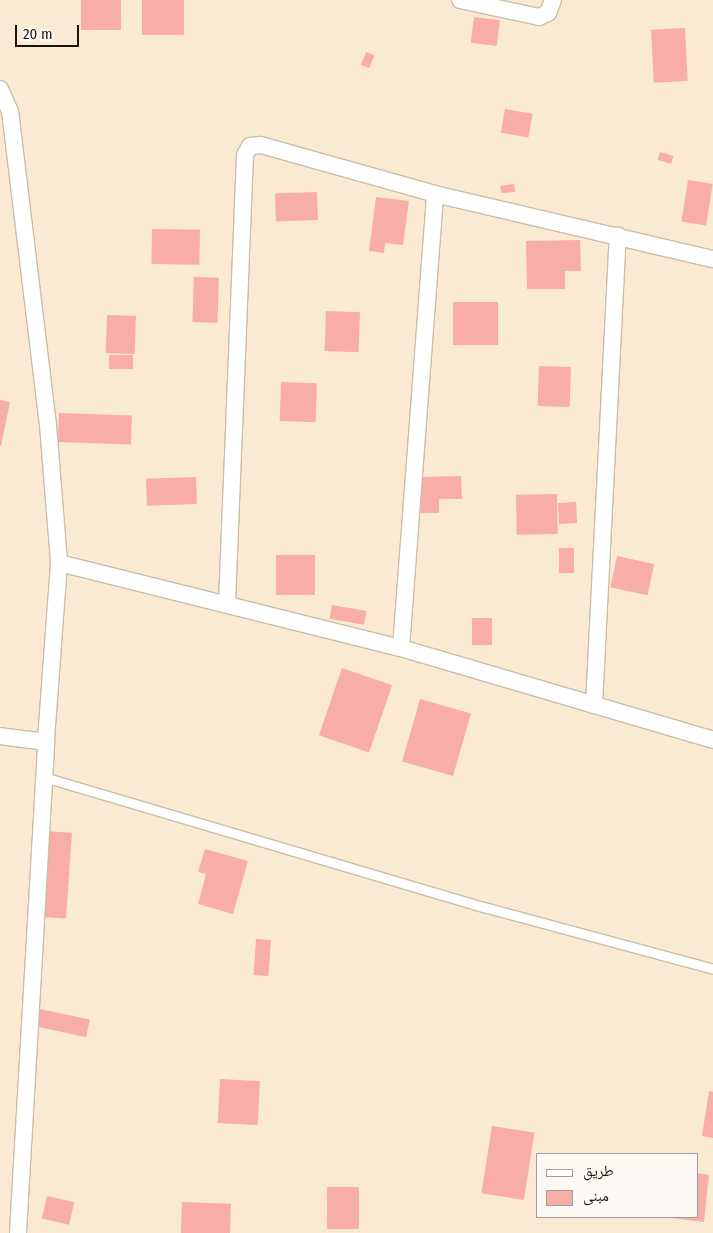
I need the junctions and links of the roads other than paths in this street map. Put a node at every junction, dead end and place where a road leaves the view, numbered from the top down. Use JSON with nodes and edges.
{"nodes":[{"id":1,"x":460,"y":0,"type":"edge"},
{"id":2,"x":553,"y":0,"type":"edge"},
{"id":3,"x":0,"y":89,"type":"edge"},
{"id":4,"x":435,"y":194,"type":"junction"},
{"id":5,"x":618,"y":236,"type":"junction"},
{"id":6,"x":713,"y":259,"type":"edge"},
{"id":7,"x":59,"y":563,"type":"junction"},
{"id":8,"x":227,"y":603,"type":"junction"},
{"id":9,"x":401,"y":648,"type":"junction"},
{"id":10,"x":594,"y":704,"type":"junction"},
{"id":11,"x":0,"y":736,"type":"edge"},
{"id":12,"x":713,"y":740,"type":"edge"},
{"id":13,"x":46,"y":742,"type":"junction"},
{"id":14,"x":44,"y":777,"type":"junction"},
{"id":15,"x":713,"y":969,"type":"edge"},
{"id":16,"x":18,"y":1233,"type":"edge"}],
"edges":[{"from":1,"to":2,"type":"street"},
{"from":3,"to":7,"type":"street"},
{"from":4,"to":5,"type":"street"},
{"from":4,"to":8,"type":"street"},
{"from":4,"to":9,"type":"street"},
{"from":5,"to":6,"type":"street"},
{"from":5,"to":10,"type":"street"},
{"from":7,"to":8,"type":"street"},
{"from":7,"to":13,"type":"street"},
{"from":8,"to":9,"type":"street"},
{"from":9,"to":10,"type":"street"},
{"from":10,"to":12,"type":"street"},
{"from":11,"to":13,"type":"street"},
{"from":13,"to":14,"type":"street"},
{"from":14,"to":15,"type":"lane"},
{"from":14,"to":16,"type":"street"}]}
